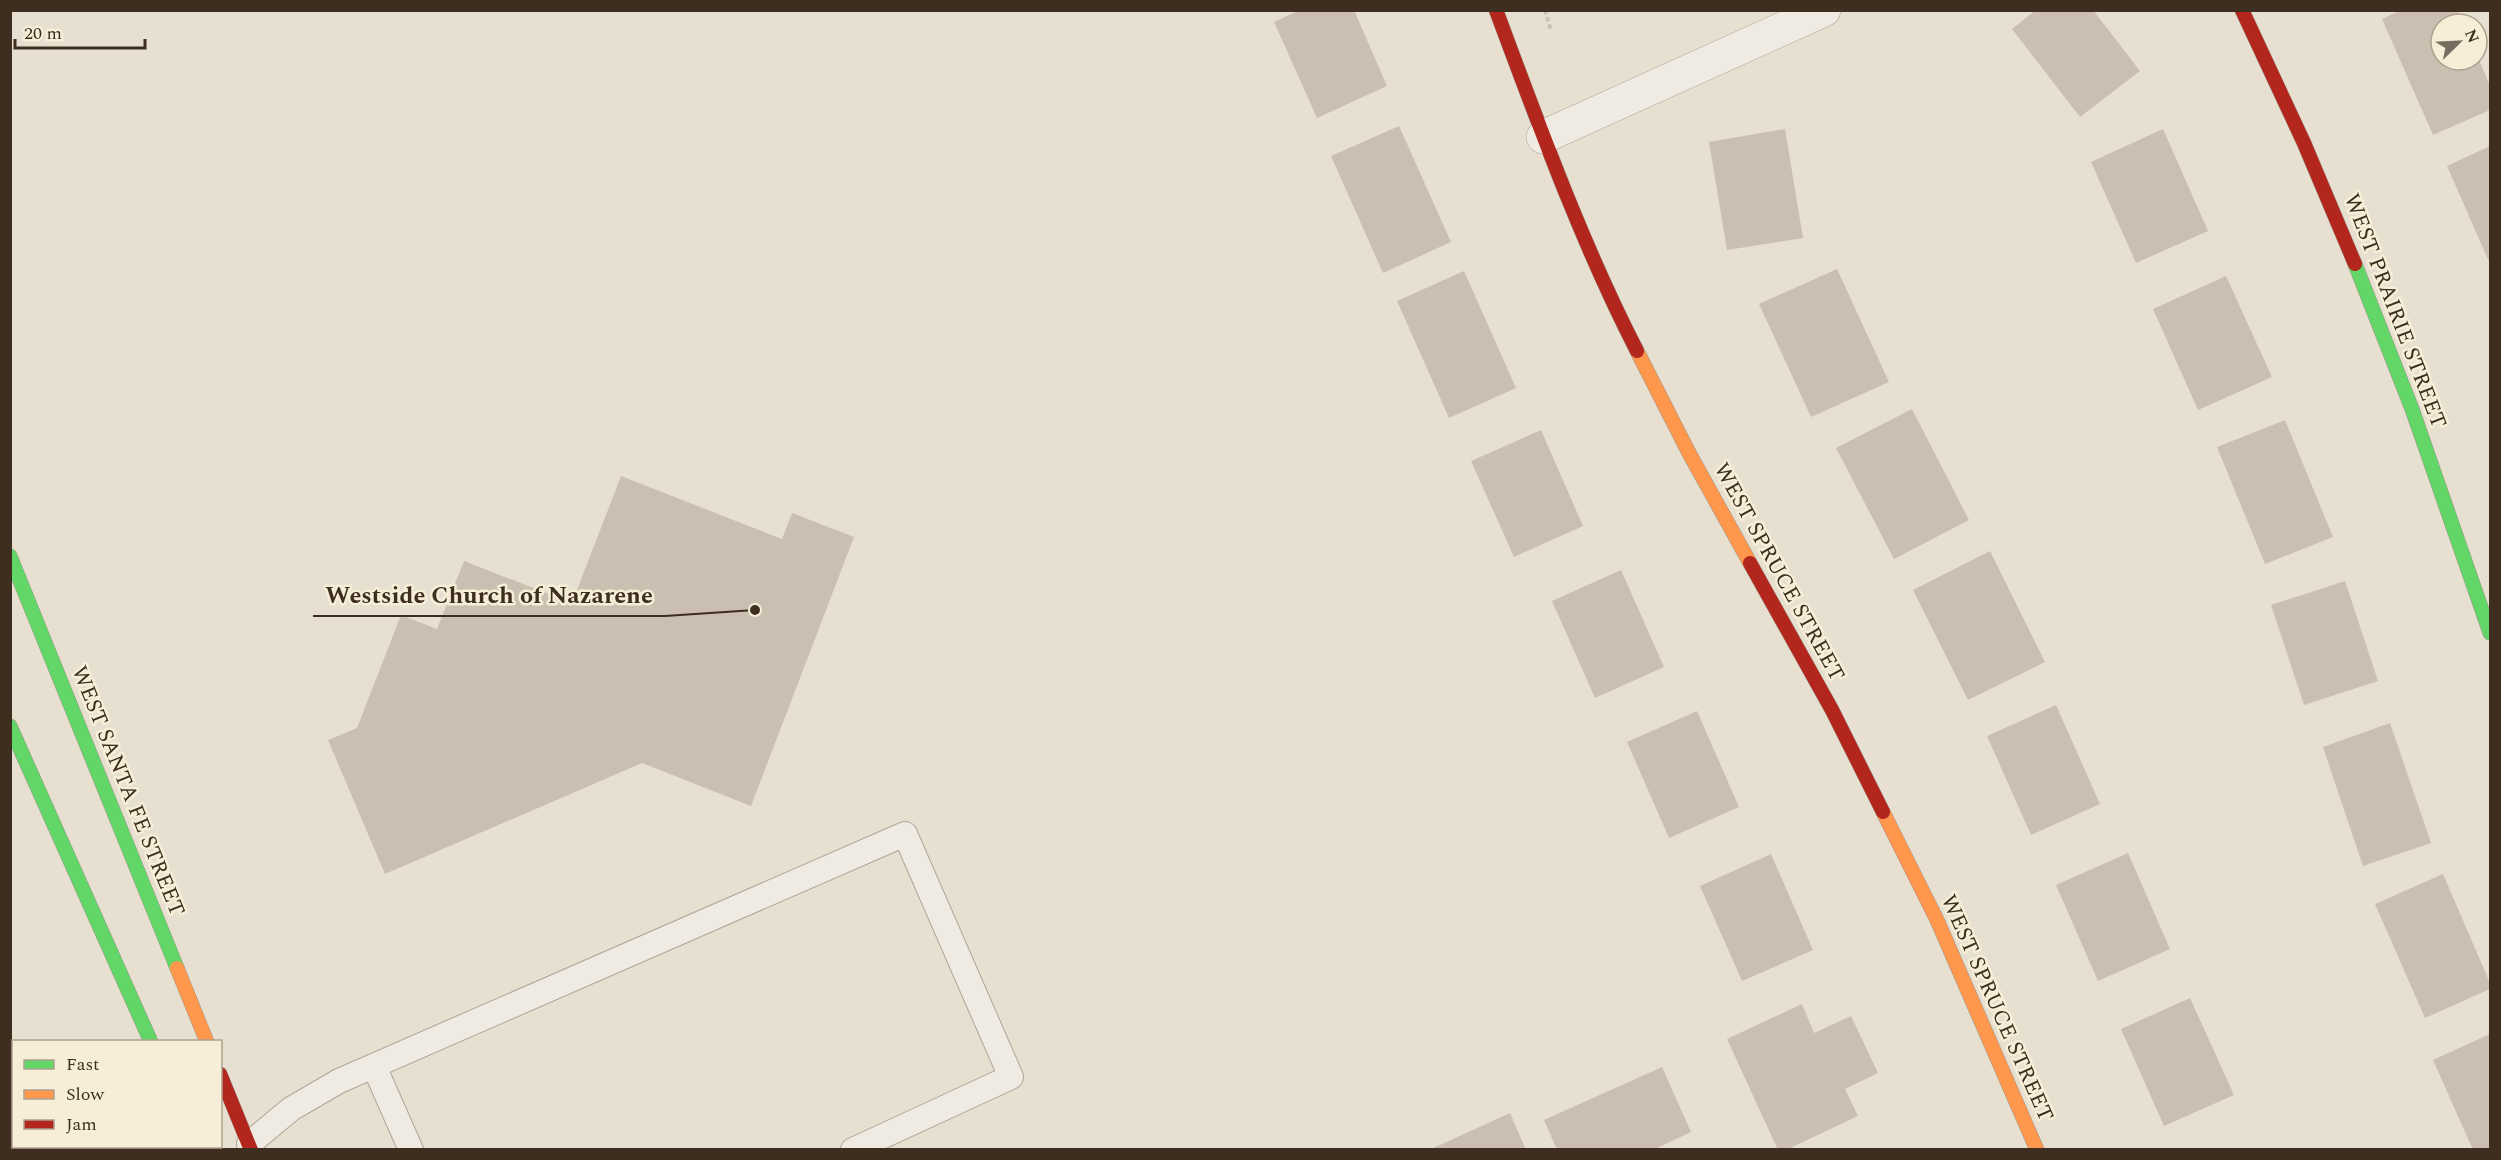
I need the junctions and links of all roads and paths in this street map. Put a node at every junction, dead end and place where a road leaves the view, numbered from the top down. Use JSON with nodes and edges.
{"nodes":[{"id":1,"x":1496,"y":10,"type":"edge"},
{"id":2,"x":1545,"y":10,"type":"edge"},
{"id":3,"x":1824,"y":10,"type":"edge"},
{"id":4,"x":2242,"y":10,"type":"edge"},
{"id":5,"x":1551,"y":31,"type":"dead end"},
{"id":6,"x":1543,"y":137,"type":"junction"},
{"id":7,"x":10,"y":556,"type":"edge"},
{"id":8,"x":2490,"y":633,"type":"edge"},
{"id":9,"x":10,"y":726,"type":"edge"},
{"id":10,"x":151,"y":1040,"type":"edge"},
{"id":11,"x":207,"y":1040,"type":"edge"},
{"id":12,"x":374,"y":1066,"type":"junction"},
{"id":13,"x":222,"y":1079,"type":"edge"},
{"id":14,"x":247,"y":1148,"type":"edge"},
{"id":15,"x":411,"y":1149,"type":"edge"},
{"id":16,"x":853,"y":1149,"type":"edge"},
{"id":17,"x":2037,"y":1149,"type":"edge"}],
"edges":[{"from":1,"to":6,"type":"street","name":"WEST SPRUCE STREET"},
{"from":2,"to":5,"type":"path"},
{"from":3,"to":6,"type":"street"},
{"from":4,"to":8,"type":"street","name":"WEST PRAIRIE STREET"},
{"from":6,"to":17,"type":"street","name":"WEST SPRUCE STREET"},
{"from":7,"to":11,"type":"street","name":"WEST SANTA FE STREET"},
{"from":9,"to":10,"type":"street"},
{"from":12,"to":14,"type":"lane"},
{"from":12,"to":15,"type":"lane"},
{"from":12,"to":16,"type":"lane"},
{"from":13,"to":14,"type":"street"}]}
